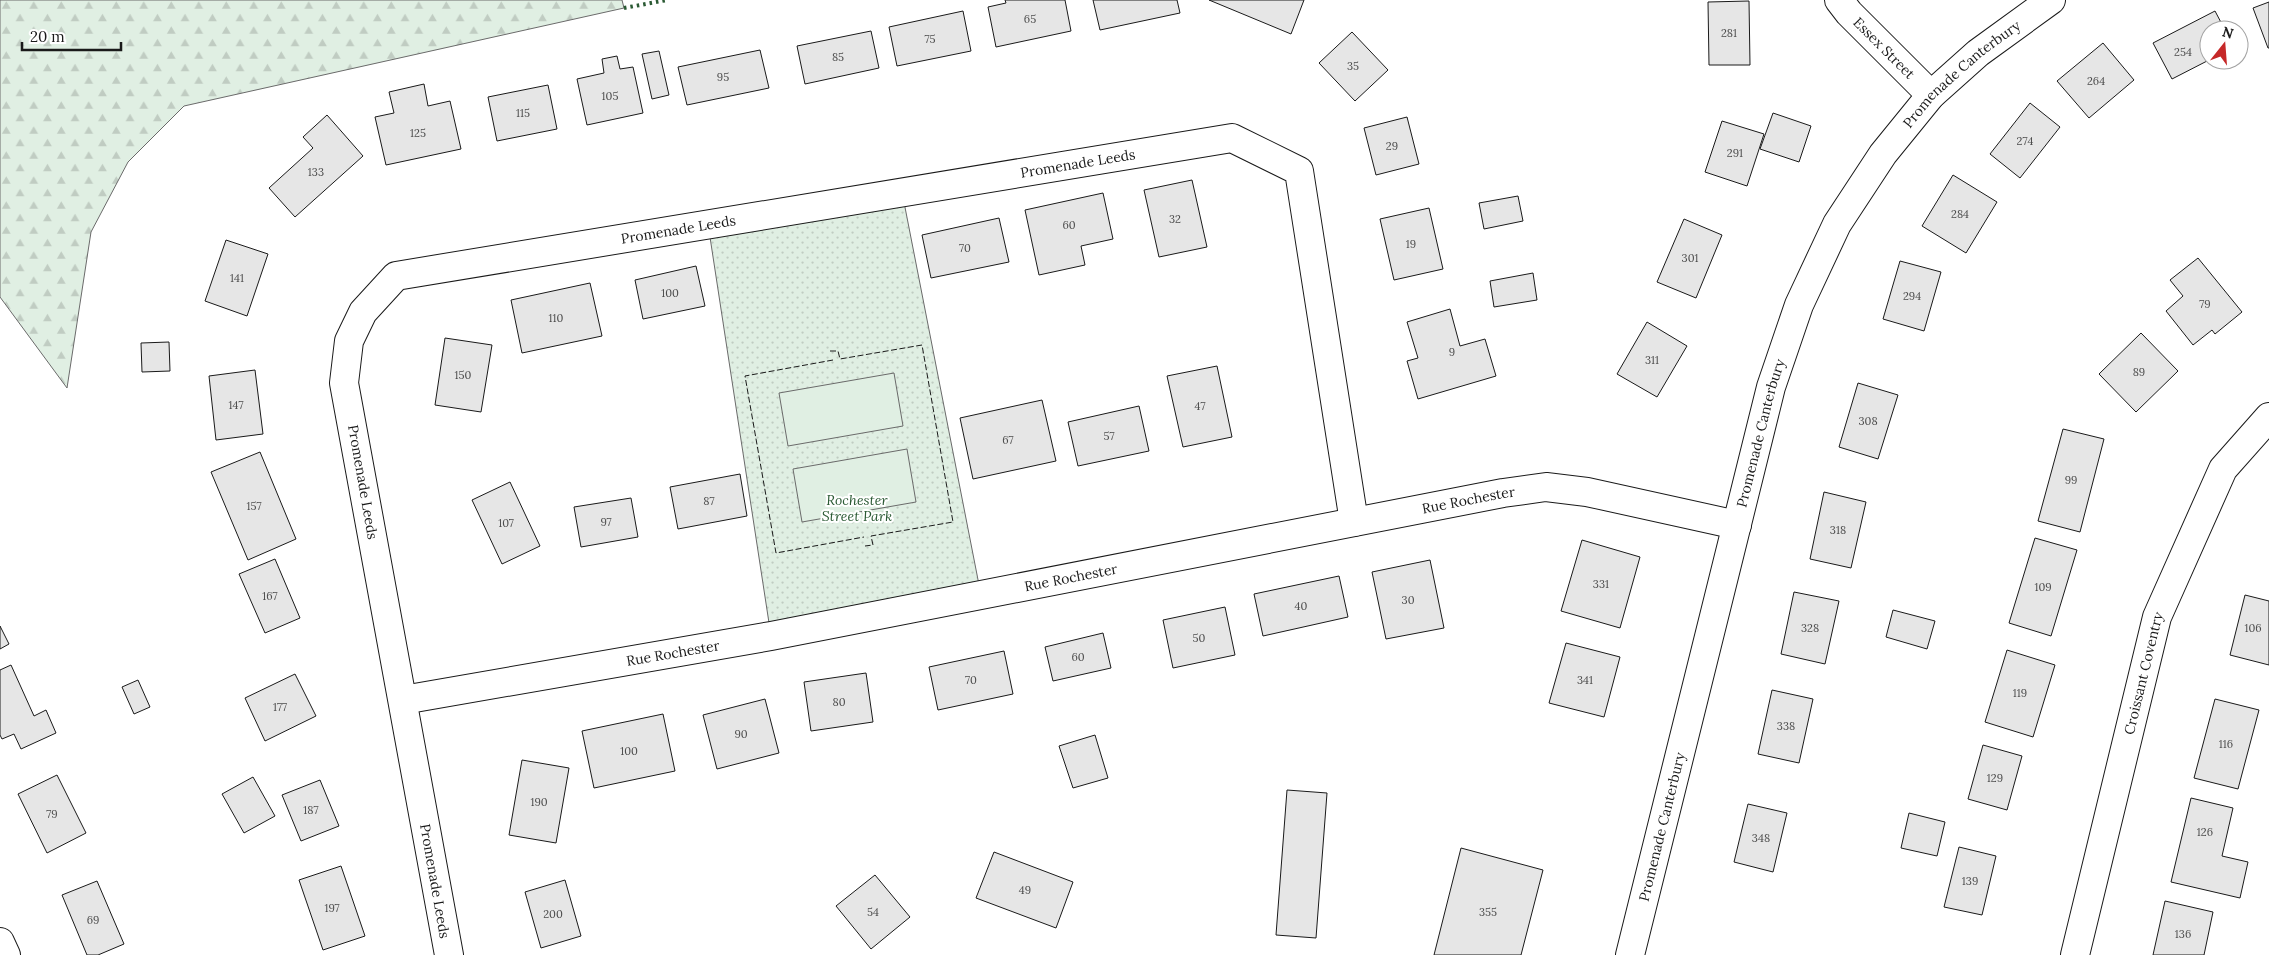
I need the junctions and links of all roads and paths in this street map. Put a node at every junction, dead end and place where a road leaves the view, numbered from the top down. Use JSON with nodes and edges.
{"nodes":[{"id":1,"x":1840,"y":0,"type":"edge"},
{"id":2,"x":2051,"y":0,"type":"edge"},
{"id":3,"x":1931,"y":95,"type":"junction"},
{"id":4,"x":2269,"y":417,"type":"edge"},
{"id":5,"x":1354,"y":522,"type":"junction"},
{"id":6,"x":1737,"y":524,"type":"junction"},
{"id":7,"x":403,"y":700,"type":"junction"},
{"id":8,"x":0,"y":942,"type":"edge"},
{"id":9,"x":6,"y":955,"type":"edge"},
{"id":10,"x":449,"y":955,"type":"edge"},
{"id":11,"x":1630,"y":955,"type":"edge"},
{"id":12,"x":2075,"y":955,"type":"edge"}],
"edges":[{"from":1,"to":3,"type":"street","name":"Essex Street"},
{"from":2,"to":3,"type":"street","name":"Promenade Canterbury"},
{"from":3,"to":6,"type":"street","name":"Promenade Canterbury"},
{"from":4,"to":12,"type":"street","name":"Croissant Coventry"},
{"from":5,"to":6,"type":"street","name":"Rue Rochester"},
{"from":5,"to":7,"type":"street","name":"Rue Rochester"},
{"from":5,"to":7,"type":"street","name":"Promenade Leeds"},
{"from":6,"to":11,"type":"street","name":"Promenade Canterbury"},
{"from":7,"to":10,"type":"street","name":"Promenade Leeds"},
{"from":8,"to":9,"type":"street"}]}
